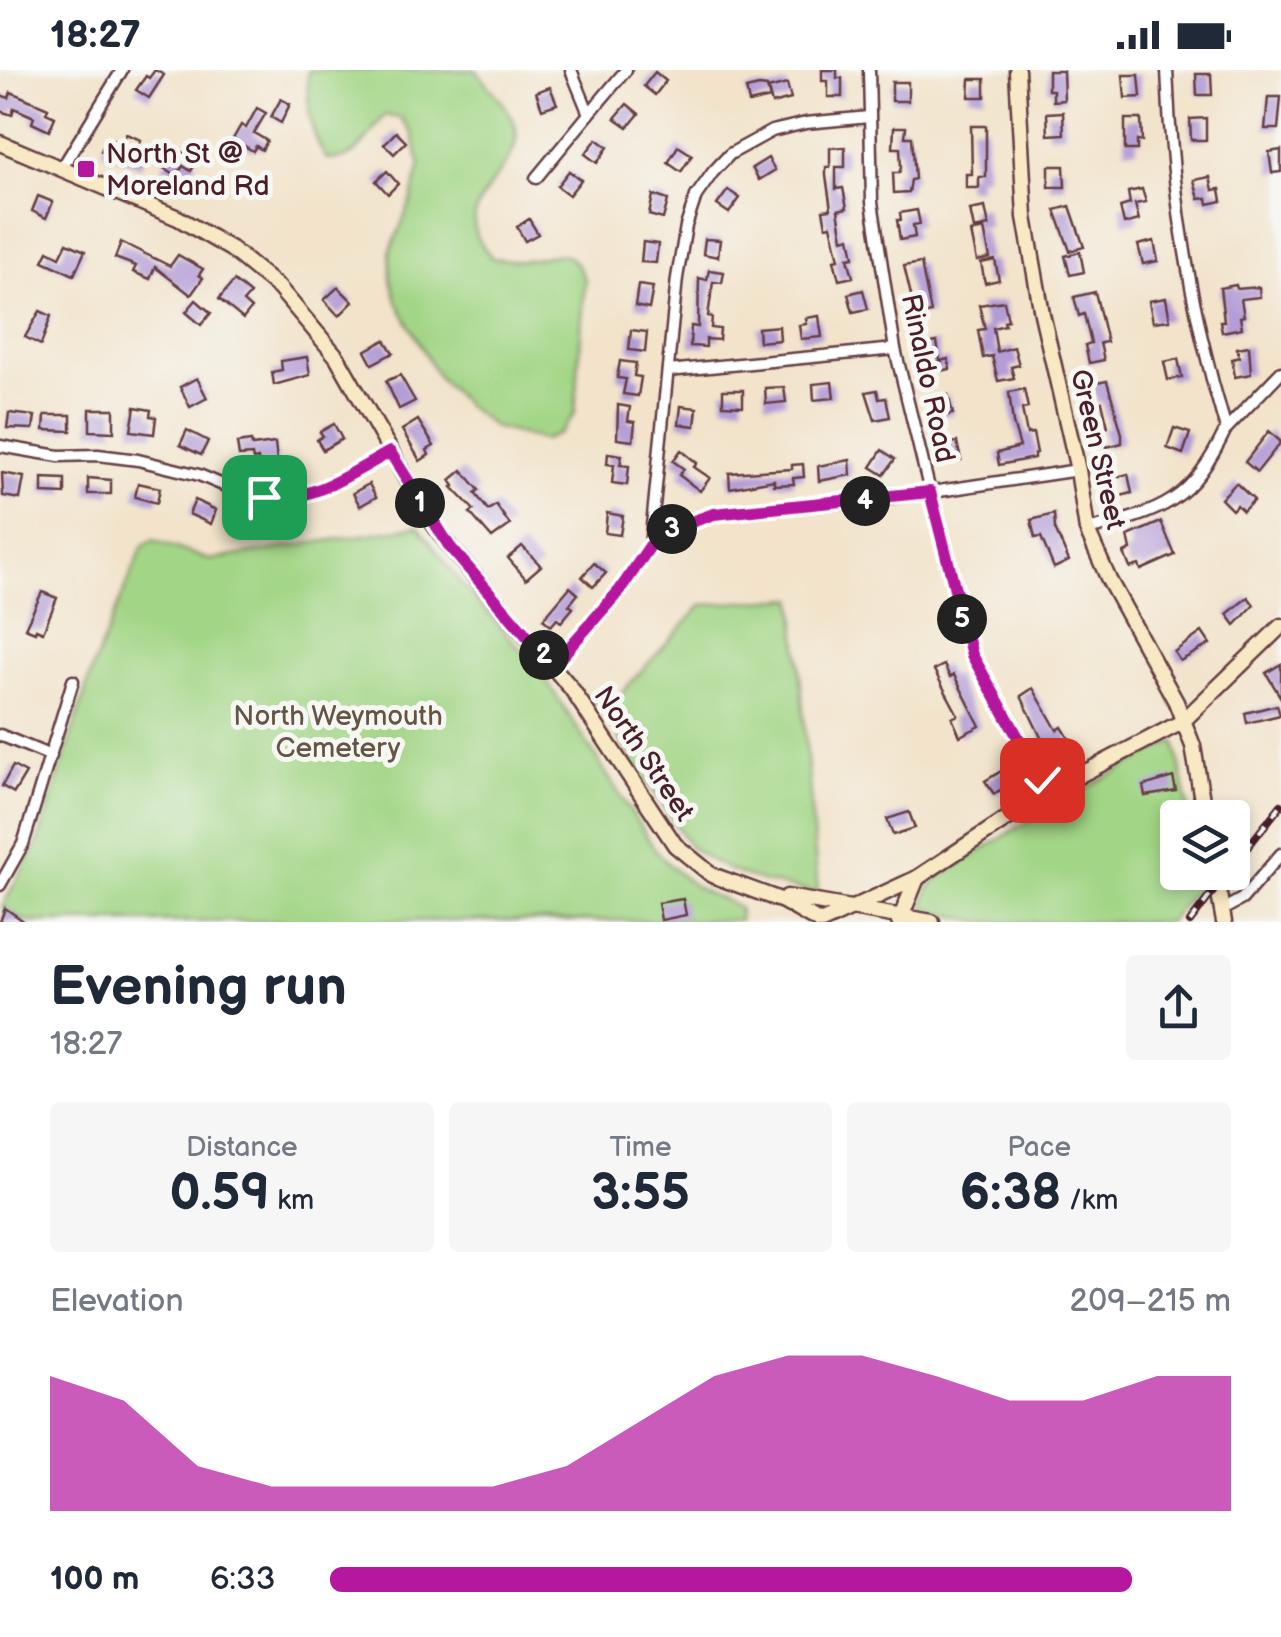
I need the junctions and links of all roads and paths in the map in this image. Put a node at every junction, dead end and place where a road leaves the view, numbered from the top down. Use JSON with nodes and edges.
{"nodes":[{"id":1,"x":122,"y":70,"type":"edge"},
{"id":2,"x":571,"y":70,"type":"edge"},
{"id":3,"x":626,"y":70,"type":"edge"},
{"id":4,"x":869,"y":70,"type":"edge"},
{"id":5,"x":1017,"y":70,"type":"edge"},
{"id":6,"x":1167,"y":70,"type":"edge"},
{"id":7,"x":589,"y":114,"type":"junction"},
{"id":8,"x":869,"y":117,"type":"junction"},
{"id":9,"x":0,"y":143,"type":"edge"},
{"id":10,"x":62,"y":168,"type":"junction"},
{"id":11,"x":536,"y":178,"type":"dead end"},
{"id":12,"x":895,"y":349,"type":"junction"},
{"id":13,"x":668,"y":371,"type":"junction"},
{"id":14,"x":1281,"y":372,"type":"edge"},
{"id":15,"x":1226,"y":429,"type":"junction"},
{"id":16,"x":0,"y":446,"type":"edge"},
{"id":17,"x":390,"y":452,"type":"junction"},
{"id":18,"x":1078,"y":470,"type":"junction"},
{"id":19,"x":930,"y":492,"type":"junction"},
{"id":20,"x":1088,"y":530,"type":"junction"},
{"id":21,"x":650,"y":546,"type":"junction"},
{"id":22,"x":1281,"y":626,"type":"edge"},
{"id":23,"x":553,"y":666,"type":"junction"},
{"id":24,"x":74,"y":681,"type":"dead end"},
{"id":25,"x":1182,"y":722,"type":"junction"},
{"id":26,"x":0,"y":736,"type":"edge"},
{"id":27,"x":51,"y":756,"type":"junction"},
{"id":28,"x":1048,"y":792,"type":"junction"},
{"id":29,"x":1202,"y":800,"type":"edge"},
{"id":30,"x":1281,"y":854,"type":"edge"},
{"id":31,"x":917,"y":878,"type":"junction"},
{"id":32,"x":0,"y":885,"type":"edge"},
{"id":33,"x":1218,"y":890,"type":"edge"},
{"id":34,"x":757,"y":892,"type":"junction"},
{"id":35,"x":849,"y":907,"type":"junction"},
{"id":36,"x":1223,"y":916,"type":"edge"},
{"id":37,"x":900,"y":919,"type":"edge"},
{"id":38,"x":820,"y":922,"type":"edge"},
{"id":39,"x":932,"y":922,"type":"edge"}],
"edges":[{"from":1,"to":10,"type":"street"},
{"from":2,"to":7,"type":"street"},
{"from":3,"to":7,"type":"street"},
{"from":4,"to":8,"type":"street","name":"Rinaldo Road"},
{"from":5,"to":18,"type":"street","name":"Green Street"},
{"from":6,"to":15,"type":"street"},
{"from":7,"to":11,"type":"street"},
{"from":8,"to":12,"type":"street","name":"Rinaldo Road"},
{"from":8,"to":13,"type":"street"},
{"from":9,"to":10,"type":"street","name":"North Street"},
{"from":10,"to":17,"type":"street","name":"North Street"},
{"from":12,"to":13,"type":"street"},
{"from":12,"to":19,"type":"street","name":"Rinaldo Road"},
{"from":13,"to":21,"type":"street"},
{"from":14,"to":15,"type":"street"},
{"from":15,"to":20,"type":"street"},
{"from":16,"to":17,"type":"street"},
{"from":17,"to":23,"type":"street","name":"North Street"},
{"from":18,"to":19,"type":"street"},
{"from":18,"to":20,"type":"street","name":"Green Street"},
{"from":19,"to":21,"type":"street"},
{"from":19,"to":28,"type":"street","name":"Rinaldo Road"},
{"from":20,"to":25,"type":"street","name":"Green Street"},
{"from":21,"to":23,"type":"street"},
{"from":22,"to":25,"type":"street"},
{"from":23,"to":34,"type":"street","name":"North Street"},
{"from":24,"to":27,"type":"street"},
{"from":25,"to":28,"type":"street"},
{"from":25,"to":29,"type":"street","name":"Green Street"},
{"from":26,"to":27,"type":"street"},
{"from":27,"to":32,"type":"street"},
{"from":28,"to":31,"type":"street"},
{"from":30,"to":36,"type":"street"},
{"from":31,"to":35,"type":"street"},
{"from":31,"to":37,"type":"street"},
{"from":33,"to":36,"type":"street"},
{"from":34,"to":35,"type":"street","name":"North Street"},
{"from":34,"to":38,"type":"street","name":"North Street"},
{"from":35,"to":37,"type":"street","name":"North Street"},
{"from":35,"to":38,"type":"street"},
{"from":37,"to":39,"type":"street","name":"North Street"}]}
